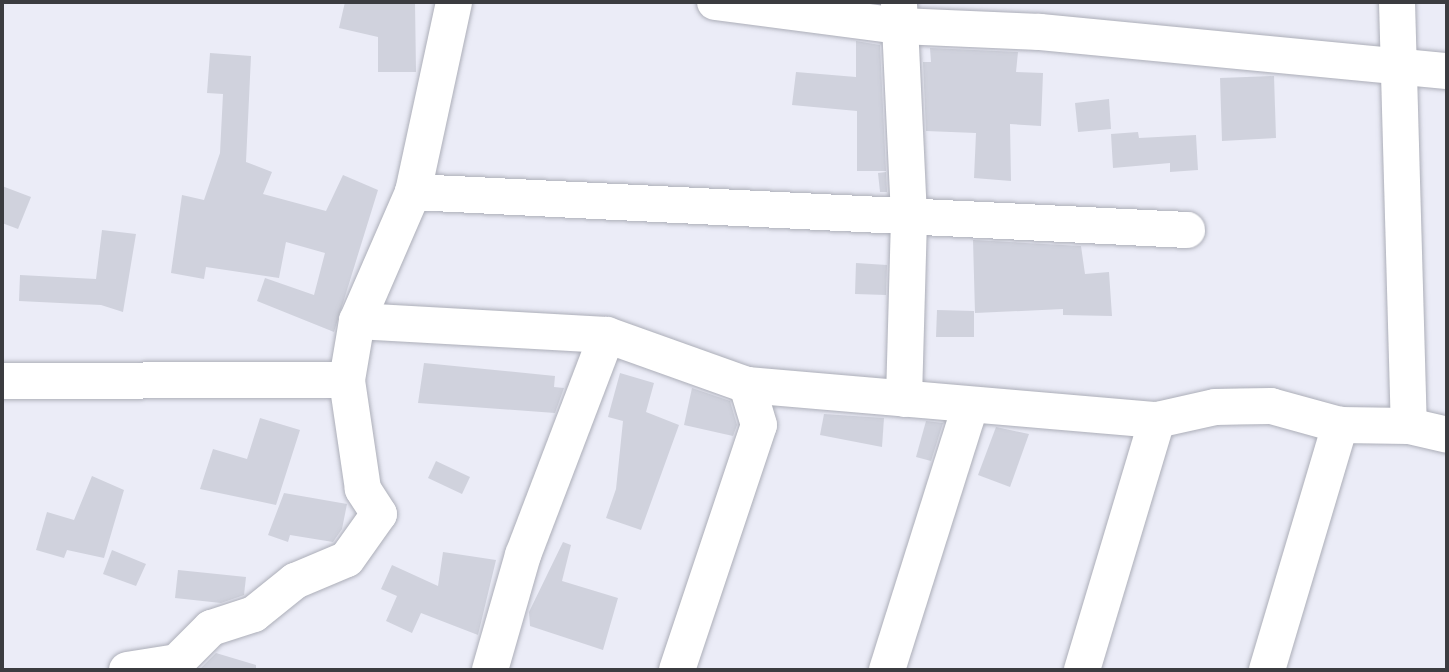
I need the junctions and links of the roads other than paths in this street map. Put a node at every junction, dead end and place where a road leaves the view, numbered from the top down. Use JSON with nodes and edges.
{"nodes":[{"id":1,"x":454,"y":2,"type":"edge"},
{"id":2,"x":715,"y":2,"type":"edge"},
{"id":3,"x":1397,"y":2,"type":"edge"},
{"id":4,"x":900,"y":14,"type":"edge"},
{"id":5,"x":1399,"y":67,"type":"junction"},
{"id":6,"x":1447,"y":71,"type":"edge"},
{"id":7,"x":413,"y":192,"type":"junction"},
{"id":8,"x":909,"y":219,"type":"junction"},
{"id":9,"x":1187,"y":230,"type":"dead end"},
{"id":10,"x":357,"y":321,"type":"junction"},
{"id":11,"x":607,"y":335,"type":"junction"},
{"id":12,"x":347,"y":380,"type":"junction"},
{"id":13,"x":2,"y":381,"type":"edge"},
{"id":14,"x":747,"y":385,"type":"junction"},
{"id":15,"x":904,"y":399,"type":"junction"},
{"id":16,"x":970,"y":406,"type":"junction"},
{"id":17,"x":1157,"y":420,"type":"junction"},
{"id":18,"x":1340,"y":425,"type":"junction"},
{"id":19,"x":1409,"y":426,"type":"junction"},
{"id":20,"x":1447,"y":435,"type":"edge"},
{"id":21,"x":127,"y":670,"type":"edge"},
{"id":22,"x":490,"y":670,"type":"edge"},
{"id":23,"x":677,"y":670,"type":"edge"},
{"id":24,"x":887,"y":670,"type":"edge"},
{"id":25,"x":1082,"y":670,"type":"edge"},
{"id":26,"x":1267,"y":670,"type":"edge"}],
"edges":[{"from":1,"to":7,"type":"street"},
{"from":2,"to":4,"type":"street"},
{"from":3,"to":5,"type":"street"},
{"from":4,"to":5,"type":"street"},
{"from":4,"to":8,"type":"street"},
{"from":5,"to":6,"type":"street"},
{"from":5,"to":19,"type":"street"},
{"from":7,"to":8,"type":"street"},
{"from":7,"to":10,"type":"street"},
{"from":8,"to":9,"type":"street"},
{"from":8,"to":15,"type":"street"},
{"from":10,"to":11,"type":"street"},
{"from":10,"to":12,"type":"street"},
{"from":11,"to":14,"type":"street"},
{"from":11,"to":22,"type":"street"},
{"from":12,"to":13,"type":"street"},
{"from":12,"to":21,"type":"street"},
{"from":14,"to":15,"type":"street"},
{"from":14,"to":23,"type":"street"},
{"from":15,"to":16,"type":"street"},
{"from":16,"to":17,"type":"street"},
{"from":16,"to":24,"type":"street"},
{"from":17,"to":18,"type":"street"},
{"from":17,"to":25,"type":"street"},
{"from":18,"to":19,"type":"street"},
{"from":18,"to":26,"type":"street"},
{"from":19,"to":20,"type":"street"}]}
